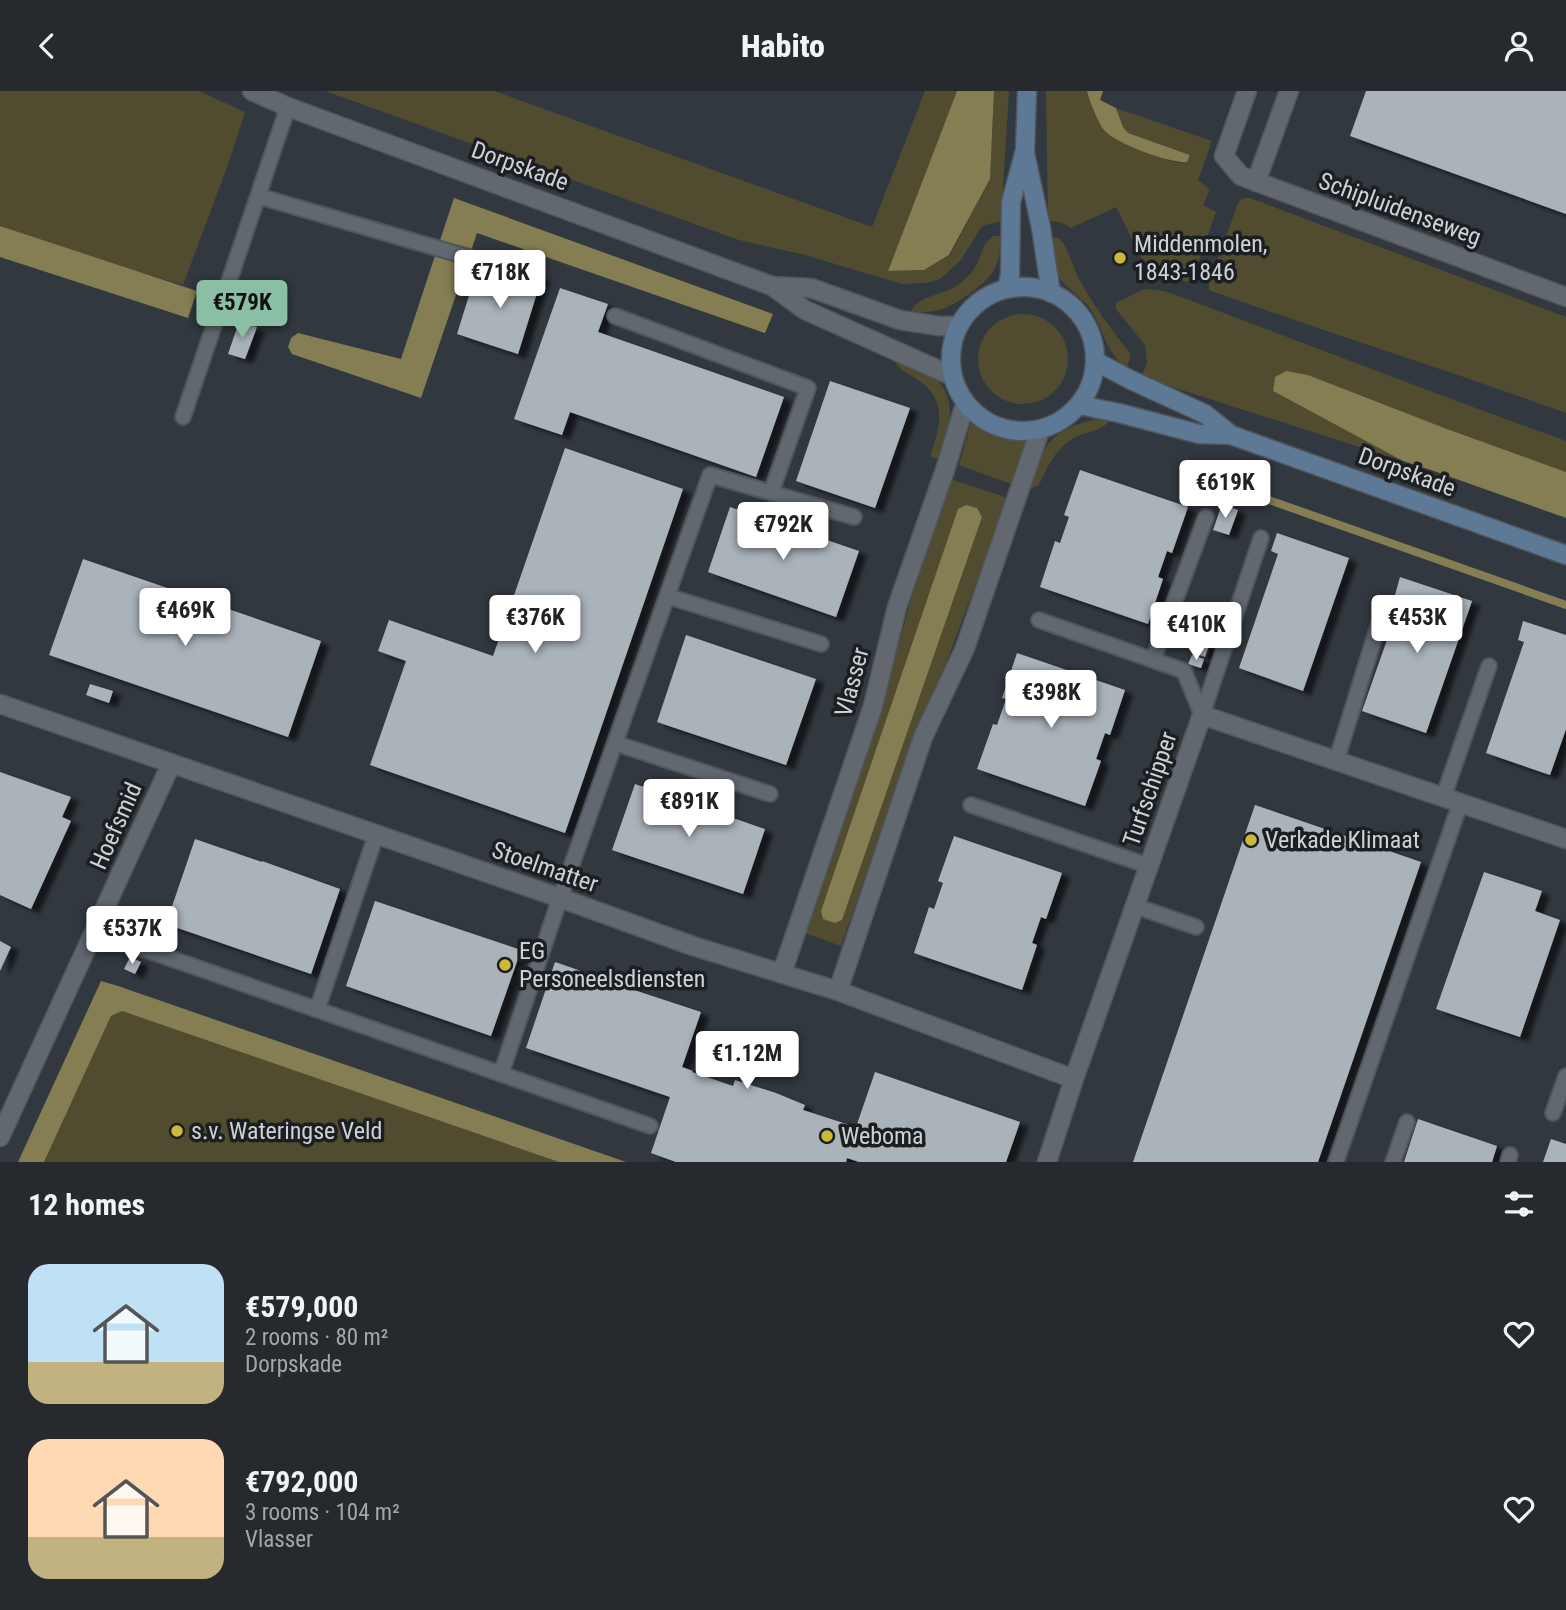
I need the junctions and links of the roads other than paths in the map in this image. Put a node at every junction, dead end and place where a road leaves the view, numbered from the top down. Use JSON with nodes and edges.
{"nodes":[{"id":1,"x":252,"y":91,"type":"edge"},
{"id":2,"x":1027,"y":91,"type":"edge"},
{"id":3,"x":1247,"y":91,"type":"edge"},
{"id":4,"x":1289,"y":91,"type":"edge"},
{"id":5,"x":288,"y":107,"type":"junction"},
{"id":6,"x":1025,"y":150,"type":"junction"},
{"id":7,"x":1256,"y":182,"type":"junction"},
{"id":8,"x":258,"y":196,"type":"junction"},
{"id":9,"x":471,"y":258,"type":"dead end"},
{"id":10,"x":772,"y":286,"type":"junction"},
{"id":11,"x":1007,"y":289,"type":"junction"},
{"id":12,"x":1051,"y":293,"type":"junction"},
{"id":13,"x":1566,"y":297,"type":"edge"},
{"id":14,"x":615,"y":316,"type":"dead end"},
{"id":15,"x":958,"y":326,"type":"junction"},
{"id":16,"x":1095,"y":361,"type":"junction"},
{"id":17,"x":952,"y":376,"type":"junction"},
{"id":18,"x":965,"y":404,"type":"junction"},
{"id":19,"x":1079,"y":405,"type":"junction"},
{"id":20,"x":183,"y":417,"type":"dead end"},
{"id":21,"x":1040,"y":430,"type":"junction"},
{"id":22,"x":1231,"y":435,"type":"junction"},
{"id":23,"x":771,"y":493,"type":"junction"},
{"id":24,"x":854,"y":517,"type":"dead end"},
{"id":25,"x":1206,"y":517,"type":"dead end"},
{"id":26,"x":1261,"y":538,"type":"dead end"},
{"id":27,"x":1566,"y":555,"type":"edge"},
{"id":28,"x":667,"y":596,"type":"junction"},
{"id":29,"x":1039,"y":619,"type":"dead end"},
{"id":30,"x":1378,"y":626,"type":"dead end"},
{"id":31,"x":821,"y":644,"type":"dead end"},
{"id":32,"x":1153,"y":660,"type":"junction"},
{"id":33,"x":1489,"y":666,"type":"dead end"},
{"id":34,"x":0,"y":704,"type":"edge"},
{"id":35,"x":1202,"y":715,"type":"junction"},
{"id":36,"x":615,"y":744,"type":"junction"},
{"id":37,"x":1336,"y":762,"type":"junction"},
{"id":38,"x":171,"y":764,"type":"junction"},
{"id":39,"x":770,"y":794,"type":"dead end"},
{"id":40,"x":1452,"y":801,"type":"junction"},
{"id":41,"x":971,"y":805,"type":"dead end"},
{"id":42,"x":376,"y":835,"type":"junction"},
{"id":43,"x":1566,"y":839,"type":"edge"},
{"id":44,"x":1149,"y":866,"type":"junction"},
{"id":45,"x":560,"y":898,"type":"junction"},
{"id":46,"x":1135,"y":906,"type":"junction"},
{"id":47,"x":1196,"y":927,"type":"dead end"},
{"id":48,"x":95,"y":932,"type":"junction"},
{"id":49,"x":782,"y":972,"type":"junction"},
{"id":50,"x":838,"y":991,"type":"junction"},
{"id":51,"x":317,"y":1010,"type":"junction"},
{"id":52,"x":501,"y":1074,"type":"junction"},
{"id":53,"x":1566,"y":1076,"type":"edge"},
{"id":54,"x":1074,"y":1079,"type":"junction"},
{"id":55,"x":1553,"y":1113,"type":"dead end"},
{"id":56,"x":1406,"y":1122,"type":"dead end"},
{"id":57,"x":650,"y":1126,"type":"dead end"},
{"id":58,"x":0,"y":1137,"type":"edge"},
{"id":59,"x":1047,"y":1162,"type":"edge"},
{"id":60,"x":1336,"y":1162,"type":"edge"},
{"id":61,"x":1393,"y":1162,"type":"edge"}],
"edges":[{"from":1,"to":5,"type":"street","name":"Dorpskade"},
{"from":2,"to":6,"type":"main road"},
{"from":3,"to":7,"type":"street","name":"Schipluidenseweg"},
{"from":4,"to":7,"type":"street"},
{"from":5,"to":8,"type":"lane"},
{"from":5,"to":10,"type":"street","name":"Dorpskade"},
{"from":6,"to":11,"type":"main road"},
{"from":6,"to":12,"type":"main road"},
{"from":7,"to":13,"type":"street","name":"Schipluidenseweg"},
{"from":8,"to":9,"type":"lane"},
{"from":8,"to":20,"type":"lane"},
{"from":10,"to":15,"type":"street","name":"Dorpskade"},
{"from":10,"to":17,"type":"street","name":"Dorpskade"},
{"from":11,"to":12,"type":"main road"},
{"from":11,"to":15,"type":"main road"},
{"from":12,"to":16,"type":"main road"},
{"from":14,"to":23,"type":"lane"},
{"from":15,"to":17,"type":"main road"},
{"from":16,"to":19,"type":"main road"},
{"from":16,"to":22,"type":"main road","name":"Dorpskade"},
{"from":17,"to":18,"type":"main road"},
{"from":18,"to":21,"type":"main road"},
{"from":18,"to":49,"type":"street","name":"Vlasser"},
{"from":19,"to":21,"type":"main road"},
{"from":19,"to":22,"type":"main road","name":"Dorpskade"},
{"from":21,"to":50,"type":"street"},
{"from":22,"to":27,"type":"main road","name":"Dorpskade"},
{"from":23,"to":24,"type":"lane"},
{"from":23,"to":28,"type":"lane"},
{"from":25,"to":32,"type":"lane"},
{"from":26,"to":35,"type":"lane"},
{"from":28,"to":31,"type":"lane"},
{"from":28,"to":36,"type":"lane"},
{"from":29,"to":32,"type":"lane"},
{"from":30,"to":37,"type":"lane"},
{"from":32,"to":35,"type":"lane"},
{"from":33,"to":40,"type":"lane"},
{"from":34,"to":38,"type":"street","name":"Stoelmatter"},
{"from":35,"to":37,"type":"street","name":"Turfschipper"},
{"from":35,"to":44,"type":"street","name":"Turfschipper"},
{"from":36,"to":39,"type":"lane"},
{"from":36,"to":45,"type":"lane"},
{"from":37,"to":40,"type":"street","name":"Turfschipper"},
{"from":38,"to":42,"type":"street","name":"Stoelmatter"},
{"from":38,"to":48,"type":"street","name":"Hoefsmid"},
{"from":40,"to":43,"type":"street","name":"Turfschipper"},
{"from":40,"to":60,"type":"lane"},
{"from":41,"to":44,"type":"lane"},
{"from":42,"to":45,"type":"street","name":"Stoelmatter"},
{"from":42,"to":51,"type":"lane"},
{"from":44,"to":46,"type":"street","name":"Turfschipper"},
{"from":45,"to":49,"type":"street","name":"Stoelmatter"},
{"from":45,"to":52,"type":"lane"},
{"from":46,"to":47,"type":"lane"},
{"from":46,"to":54,"type":"street","name":"Turfschipper"},
{"from":48,"to":51,"type":"lane"},
{"from":48,"to":58,"type":"street","name":"Hoefsmid"},
{"from":49,"to":50,"type":"street","name":"Stoelmatter"},
{"from":50,"to":54,"type":"street","name":"Stoelmatter"},
{"from":51,"to":52,"type":"lane"},
{"from":52,"to":57,"type":"lane"},
{"from":53,"to":55,"type":"lane"},
{"from":54,"to":59,"type":"street","name":"Turfschipper"},
{"from":56,"to":61,"type":"lane"}]}
